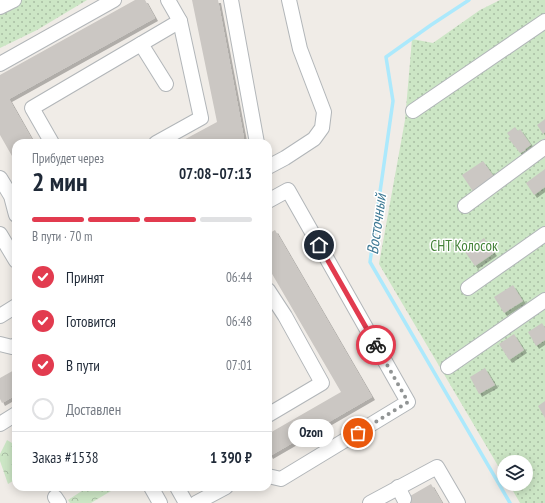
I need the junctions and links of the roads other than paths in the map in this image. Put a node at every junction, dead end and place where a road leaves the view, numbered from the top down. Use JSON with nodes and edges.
{"nodes":[{"id":1,"x":14,"y":0,"type":"edge"},
{"id":2,"x":114,"y":0,"type":"edge"},
{"id":3,"x":168,"y":0,"type":"edge"},
{"id":4,"x":231,"y":0,"type":"edge"},
{"id":5,"x":289,"y":0,"type":"edge"},
{"id":6,"x":0,"y":7,"type":"edge"},
{"id":7,"x":545,"y":21,"type":"edge"},
{"id":8,"x":180,"y":22,"type":"junction"},
{"id":9,"x":141,"y":44,"type":"junction"},
{"id":10,"x":0,"y":64,"type":"edge"},
{"id":11,"x":166,"y":84,"type":"dead end"},
{"id":12,"x":413,"y":111,"type":"dead end"},
{"id":13,"x":50,"y":139,"type":"edge"},
{"id":14,"x":163,"y":139,"type":"edge"},
{"id":15,"x":256,"y":139,"type":"edge"},
{"id":16,"x":545,"y":147,"type":"edge"},
{"id":17,"x":272,"y":165,"type":"edge"},
{"id":18,"x":7,"y":189,"type":"edge"},
{"id":19,"x":272,"y":199,"type":"edge"},
{"id":20,"x":12,"y":202,"type":"edge"},
{"id":21,"x":0,"y":206,"type":"edge"},
{"id":22,"x":465,"y":206,"type":"dead end"},
{"id":23,"x":0,"y":234,"type":"edge"},
{"id":24,"x":545,"y":234,"type":"edge"},
{"id":25,"x":12,"y":254,"type":"edge"},
{"id":26,"x":468,"y":288,"type":"dead end"},
{"id":27,"x":272,"y":296,"type":"edge"},
{"id":28,"x":545,"y":300,"type":"edge"},
{"id":29,"x":12,"y":308,"type":"edge"},
{"id":30,"x":0,"y":316,"type":"edge"},
{"id":31,"x":0,"y":344,"type":"edge"},
{"id":32,"x":12,"y":347,"type":"edge"},
{"id":33,"x":448,"y":367,"type":"dead end"},
{"id":34,"x":272,"y":413,"type":"edge"},
{"id":35,"x":12,"y":416,"type":"edge"},
{"id":36,"x":0,"y":424,"type":"edge"},
{"id":37,"x":272,"y":477,"type":"edge"},
{"id":38,"x":153,"y":491,"type":"edge"},
{"id":39,"x":180,"y":491,"type":"edge"},
{"id":40,"x":218,"y":491,"type":"edge"},
{"id":41,"x":160,"y":503,"type":"edge"},
{"id":42,"x":186,"y":503,"type":"edge"},
{"id":43,"x":196,"y":503,"type":"edge"},
{"id":44,"x":370,"y":503,"type":"edge"},
{"id":45,"x":458,"y":503,"type":"edge"}],
"edges":[{"from":1,"to":6,"type":"street"},
{"from":2,"to":10,"type":"street"},
{"from":3,"to":8,"type":"street"},
{"from":4,"to":15,"type":"street"},
{"from":5,"to":17,"type":"street"},
{"from":7,"to":12,"type":"street"},
{"from":8,"to":9,"type":"street"},
{"from":8,"to":14,"type":"street"},
{"from":9,"to":11,"type":"street"},
{"from":9,"to":13,"type":"street"},
{"from":16,"to":22,"type":"street"},
{"from":18,"to":20,"type":"street"},
{"from":18,"to":21,"type":"street"},
{"from":19,"to":37,"type":"street"},
{"from":23,"to":25,"type":"street"},
{"from":24,"to":26,"type":"street"},
{"from":27,"to":34,"type":"street"},
{"from":28,"to":33,"type":"street"},
{"from":29,"to":30,"type":"street"},
{"from":31,"to":32,"type":"street"},
{"from":35,"to":36,"type":"street"},
{"from":38,"to":41,"type":"street"},
{"from":39,"to":42,"type":"street"},
{"from":40,"to":43,"type":"street"},
{"from":44,"to":45,"type":"street"}]}
